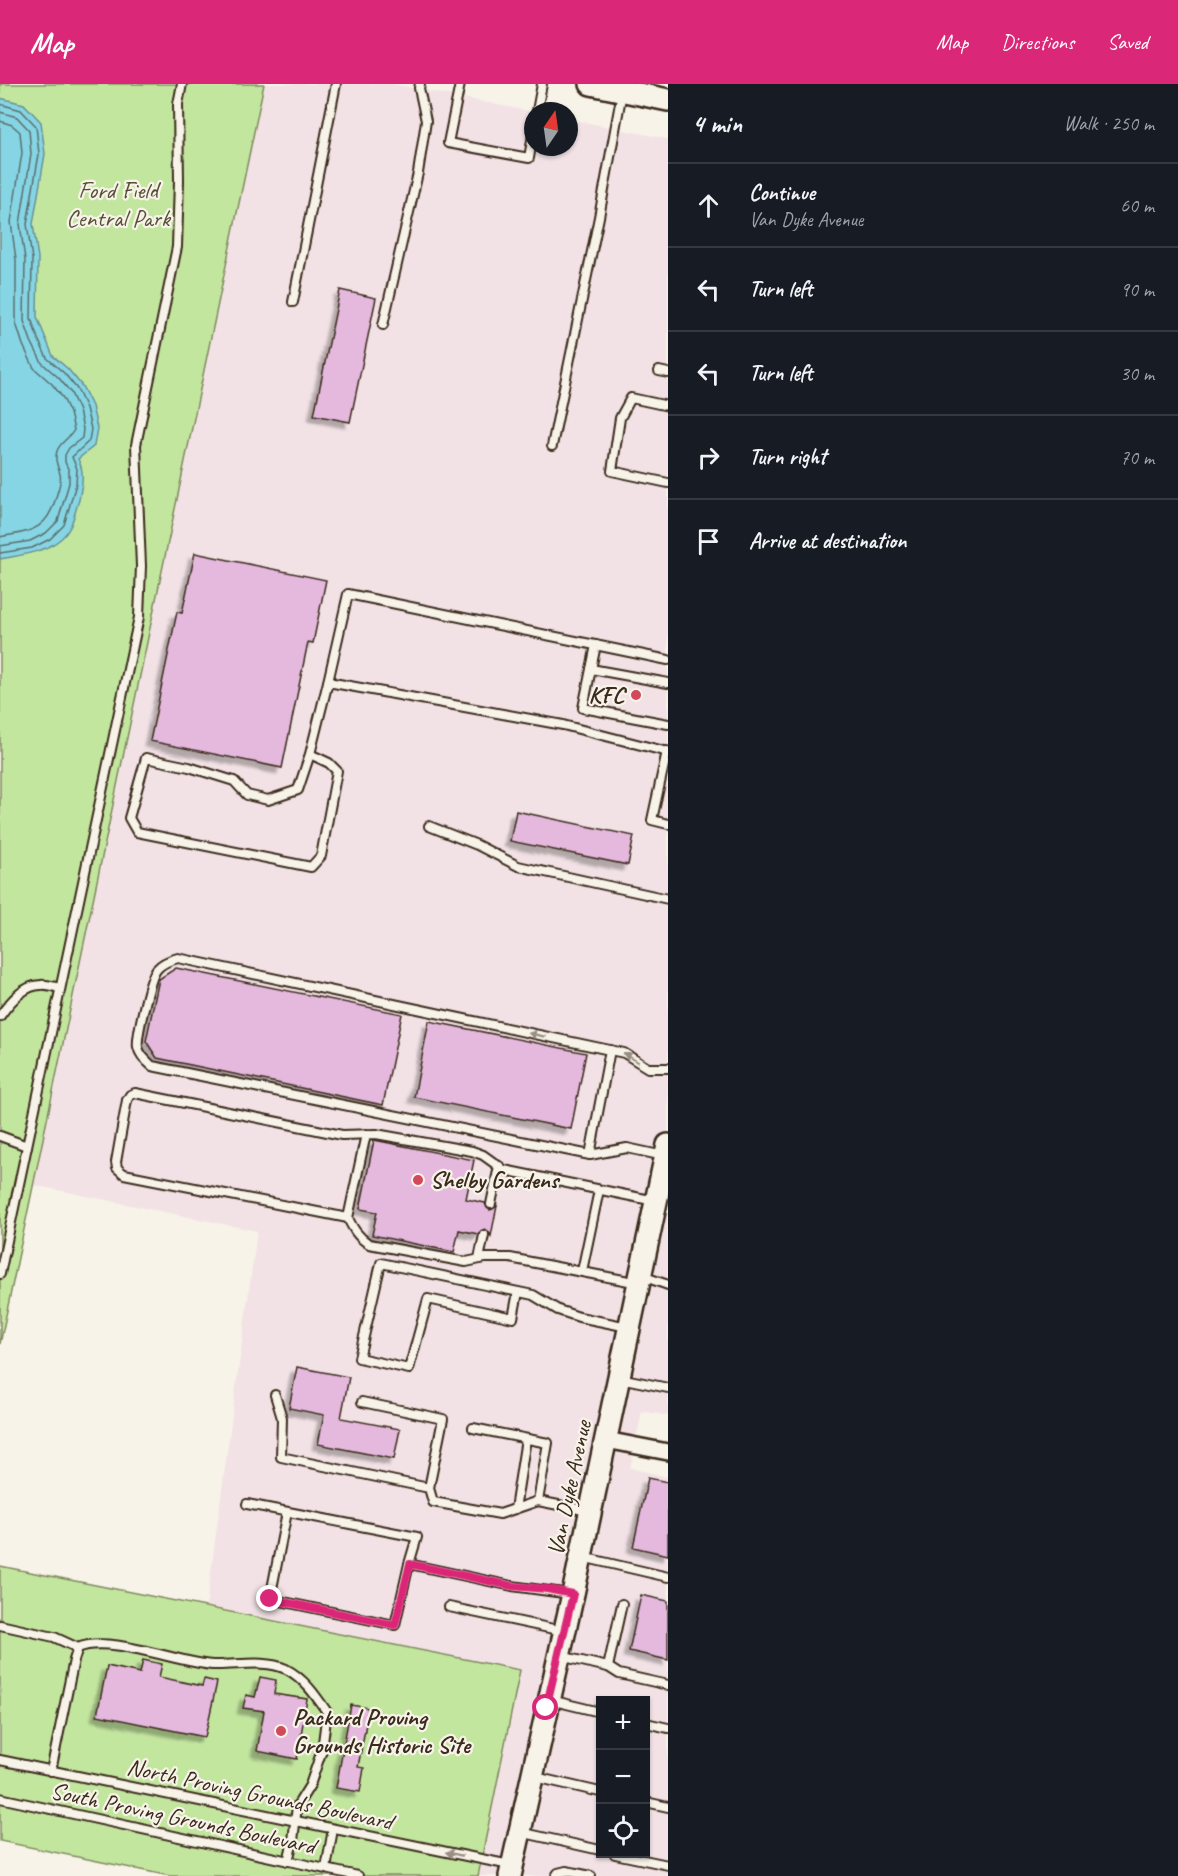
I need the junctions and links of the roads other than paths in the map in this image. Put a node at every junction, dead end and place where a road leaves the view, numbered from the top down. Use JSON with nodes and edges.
{"nodes":[{"id":1,"x":182,"y":84,"type":"edge"},
{"id":2,"x":336,"y":84,"type":"edge"},
{"id":3,"x":420,"y":84,"type":"edge"},
{"id":4,"x":460,"y":84,"type":"edge"},
{"id":5,"x":542,"y":84,"type":"edge"},
{"id":6,"x":591,"y":84,"type":"edge"},
{"id":7,"x":622,"y":90,"type":"junction"},
{"id":8,"x":668,"y":100,"type":"edge"},
{"id":9,"x":539,"y":102,"type":"edge"},
{"id":10,"x":529,"y":156,"type":"edge"},
{"id":11,"x":293,"y":302,"type":"dead end"},
{"id":12,"x":383,"y":325,"type":"dead end"},
{"id":13,"x":668,"y":406,"type":"edge"},
{"id":14,"x":552,"y":446,"type":"dead end"},
{"id":15,"x":668,"y":483,"type":"edge"},
{"id":16,"x":596,"y":645,"type":"junction"},
{"id":17,"x":668,"y":660,"type":"edge"},
{"id":18,"x":591,"y":669,"type":"junction"},
{"id":19,"x":328,"y":682,"type":"junction"},
{"id":20,"x":668,"y":683,"type":"edge"},
{"id":21,"x":668,"y":724,"type":"edge"},
{"id":22,"x":667,"y":752,"type":"edge"},
{"id":23,"x":310,"y":754,"type":"junction"},
{"id":24,"x":668,"y":824,"type":"edge"},
{"id":25,"x":429,"y":826,"type":"dead end"},
{"id":26,"x":668,"y":899,"type":"edge"},
{"id":27,"x":60,"y":988,"type":"junction"},
{"id":28,"x":0,"y":1016,"type":"edge"},
{"id":29,"x":610,"y":1050,"type":"junction"},
{"id":30,"x":668,"y":1068,"type":"edge"},
{"id":31,"x":366,"y":1134,"type":"junction"},
{"id":32,"x":0,"y":1136,"type":"edge"},
{"id":33,"x":27,"y":1146,"type":"junction"},
{"id":34,"x":667,"y":1151,"type":"edge"},
{"id":35,"x":590,"y":1155,"type":"junction"},
{"id":36,"x":499,"y":1166,"type":"junction"},
{"id":37,"x":662,"y":1189,"type":"edge"},
{"id":38,"x":599,"y":1190,"type":"junction"},
{"id":39,"x":491,"y":1204,"type":"dead end"},
{"id":40,"x":348,"y":1218,"type":"junction"},
{"id":41,"x":484,"y":1235,"type":"dead end"},
{"id":42,"x":480,"y":1259,"type":"junction"},
{"id":43,"x":582,"y":1271,"type":"junction"},
{"id":44,"x":0,"y":1274,"type":"edge"},
{"id":45,"x":640,"y":1279,"type":"junction"},
{"id":46,"x":668,"y":1285,"type":"edge"},
{"id":47,"x":518,"y":1292,"type":"junction"},
{"id":48,"x":629,"y":1327,"type":"junction"},
{"id":49,"x":619,"y":1378,"type":"junction"},
{"id":50,"x":668,"y":1388,"type":"edge"},
{"id":51,"x":275,"y":1395,"type":"dead end"},
{"id":52,"x":362,"y":1402,"type":"dead end"},
{"id":53,"x":473,"y":1428,"type":"dead end"},
{"id":54,"x":526,"y":1439,"type":"junction"},
{"id":55,"x":606,"y":1440,"type":"junction"},
{"id":56,"x":668,"y":1452,"type":"edge"},
{"id":57,"x":429,"y":1488,"type":"junction"},
{"id":58,"x":538,"y":1501,"type":"junction"},
{"id":59,"x":247,"y":1504,"type":"dead end"},
{"id":60,"x":515,"y":1509,"type":"junction"},
{"id":61,"x":590,"y":1511,"type":"junction"},
{"id":62,"x":287,"y":1512,"type":"junction"},
{"id":63,"x":581,"y":1557,"type":"junction"},
{"id":64,"x":410,"y":1564,"type":"junction"},
{"id":65,"x":668,"y":1577,"type":"edge"},
{"id":66,"x":573,"y":1594,"type":"junction"},
{"id":67,"x":622,"y":1604,"type":"dead end"},
{"id":68,"x":449,"y":1607,"type":"dead end"},
{"id":69,"x":0,"y":1625,"type":"edge"},
{"id":70,"x":564,"y":1631,"type":"junction"},
{"id":71,"x":78,"y":1648,"type":"junction"},
{"id":72,"x":558,"y":1656,"type":"junction"},
{"id":73,"x":608,"y":1667,"type":"junction"},
{"id":74,"x":668,"y":1685,"type":"edge"},
{"id":75,"x":548,"y":1700,"type":"junction"},
{"id":76,"x":596,"y":1711,"type":"edge"},
{"id":77,"x":650,"y":1724,"type":"edge"},
{"id":78,"x":668,"y":1728,"type":"edge"},
{"id":79,"x":0,"y":1760,"type":"edge"},
{"id":80,"x":51,"y":1771,"type":"junction"},
{"id":81,"x":531,"y":1776,"type":"junction"},
{"id":82,"x":596,"y":1791,"type":"edge"},
{"id":83,"x":0,"y":1798,"type":"edge"},
{"id":84,"x":650,"y":1803,"type":"edge"},
{"id":85,"x":668,"y":1807,"type":"edge"},
{"id":86,"x":295,"y":1821,"type":"junction"},
{"id":87,"x":333,"y":1829,"type":"junction"},
{"id":88,"x":519,"y":1832,"type":"junction"},
{"id":89,"x":596,"y":1849,"type":"edge"},
{"id":90,"x":634,"y":1858,"type":"edge"},
{"id":91,"x":288,"y":1861,"type":"junction"},
{"id":92,"x":668,"y":1865,"type":"edge"},
{"id":93,"x":326,"y":1869,"type":"junction"},
{"id":94,"x":511,"y":1871,"type":"edge"},
{"id":95,"x":358,"y":1876,"type":"edge"},
{"id":96,"x":556,"y":1876,"type":"edge"},
{"id":97,"x":591,"y":1876,"type":"edge"}],
"edges":[{"from":1,"to":27,"type":"lane"},
{"from":2,"to":11,"type":"lane"},
{"from":3,"to":12,"type":"lane"},
{"from":4,"to":10,"type":"lane"},
{"from":5,"to":9,"type":"lane"},
{"from":6,"to":7,"type":"main road"},
{"from":7,"to":8,"type":"main road"},
{"from":7,"to":14,"type":"lane"},
{"from":13,"to":15,"type":"lane"},
{"from":16,"to":17,"type":"lane"},
{"from":16,"to":18,"type":"lane"},
{"from":16,"to":19,"type":"lane"},
{"from":18,"to":20,"type":"lane"},
{"from":18,"to":21,"type":"lane"},
{"from":19,"to":22,"type":"lane"},
{"from":19,"to":23,"type":"lane"},
{"from":22,"to":24,"type":"lane"},
{"from":23,"to":23,"type":"lane"},
{"from":25,"to":26,"type":"lane"},
{"from":27,"to":28,"type":"lane"},
{"from":27,"to":33,"type":"lane"},
{"from":30,"to":29,"type":"lane","one_way":true},
{"from":29,"to":35,"type":"lane"},
{"from":29,"to":35,"type":"lane","one_way":true},
{"from":31,"to":36,"type":"lane"},
{"from":31,"to":40,"type":"lane"},
{"from":31,"to":40,"type":"lane"},
{"from":32,"to":33,"type":"lane"},
{"from":33,"to":44,"type":"lane"},
{"from":34,"to":35,"type":"lane"},
{"from":34,"to":37,"type":"main road","name":"Van Dyke Avenue"},
{"from":36,"to":38,"type":"lane"},
{"from":36,"to":39,"type":"lane"},
{"from":37,"to":38,"type":"lane"},
{"from":37,"to":45,"type":"main road","name":"Van Dyke Avenue"},
{"from":38,"to":43,"type":"lane"},
{"from":40,"to":42,"type":"lane"},
{"from":41,"to":42,"type":"lane"},
{"from":42,"to":43,"type":"lane"},
{"from":43,"to":45,"type":"lane"},
{"from":45,"to":46,"type":"lane"},
{"from":45,"to":48,"type":"main road","name":"Van Dyke Avenue"},
{"from":47,"to":47,"type":"lane"},
{"from":47,"to":48,"type":"lane"},
{"from":48,"to":49,"type":"main road","name":"Van Dyke Avenue"},
{"from":49,"to":50,"type":"lane"},
{"from":49,"to":55,"type":"main road","name":"Van Dyke Avenue"},
{"from":51,"to":57,"type":"lane"},
{"from":52,"to":57,"type":"lane"},
{"from":53,"to":54,"type":"lane"},
{"from":54,"to":58,"type":"lane"},
{"from":54,"to":60,"type":"lane"},
{"from":55,"to":56,"type":"street"},
{"from":55,"to":61,"type":"main road","name":"Van Dyke Avenue"},
{"from":57,"to":60,"type":"lane"},
{"from":58,"to":60,"type":"lane"},
{"from":58,"to":61,"type":"lane"},
{"from":59,"to":62,"type":"lane"},
{"from":61,"to":63,"type":"main road","name":"Van Dyke Avenue"},
{"from":62,"to":64,"type":"lane"},
{"from":62,"to":64,"type":"lane"},
{"from":63,"to":65,"type":"lane"},
{"from":63,"to":66,"type":"main road","name":"Van Dyke Avenue"},
{"from":64,"to":66,"type":"lane"},
{"from":66,"to":70,"type":"main road","name":"Van Dyke Avenue"},
{"from":67,"to":73,"type":"lane"},
{"from":68,"to":70,"type":"lane"},
{"from":69,"to":71,"type":"lane"},
{"from":70,"to":72,"type":"main road","name":"Van Dyke Avenue"},
{"from":71,"to":80,"type":"lane"},
{"from":71,"to":86,"type":"lane"},
{"from":72,"to":73,"type":"lane"},
{"from":72,"to":75,"type":"main road","name":"Van Dyke Avenue"},
{"from":73,"to":74,"type":"lane"},
{"from":75,"to":76,"type":"lane"},
{"from":75,"to":81,"type":"main road","name":"Van Dyke Avenue"},
{"from":77,"to":78,"type":"lane"},
{"from":79,"to":80,"type":"lane","name":"North Proving Grounds Boulevard"},
{"from":80,"to":86,"type":"lane","name":"North Proving Grounds Boulevard"},
{"from":81,"to":82,"type":"lane"},
{"from":81,"to":88,"type":"main road","name":"Van Dyke Avenue"},
{"from":83,"to":91,"type":"lane","name":"South Proving Grounds Boulevard"},
{"from":84,"to":85,"type":"lane"},
{"from":86,"to":87,"type":"lane","name":"North Proving Grounds Boulevard"},
{"from":86,"to":91,"type":"lane"},
{"from":87,"to":93,"type":"lane"},
{"from":94,"to":87,"type":"lane","name":"North Proving Grounds Boulevard","one_way":true},
{"from":88,"to":89,"type":"lane"},
{"from":88,"to":94,"type":"main road","name":"Van Dyke Avenue"},
{"from":90,"to":92,"type":"lane"},
{"from":91,"to":93,"type":"lane","name":"South Proving Grounds Boulevard"},
{"from":93,"to":95,"type":"lane","name":"South Proving Grounds Boulevard"},
{"from":96,"to":97,"type":"lane"}]}
